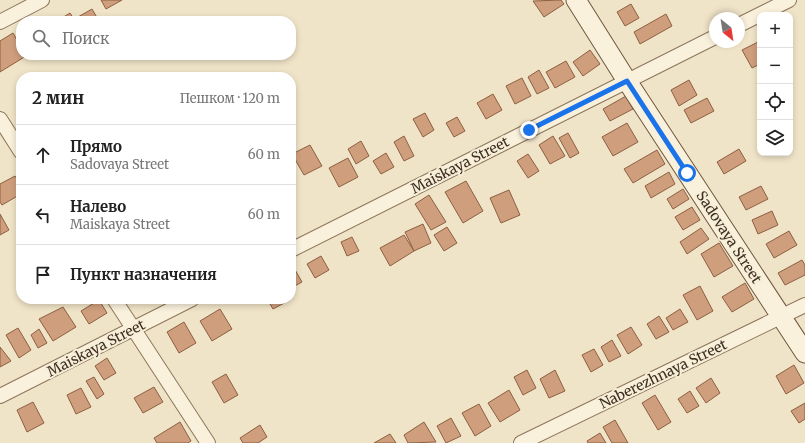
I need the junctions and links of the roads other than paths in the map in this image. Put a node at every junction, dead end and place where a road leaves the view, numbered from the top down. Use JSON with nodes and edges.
{"nodes":[{"id":1,"x":42,"y":0,"type":"edge"},
{"id":2,"x":576,"y":0,"type":"edge"},
{"id":3,"x":789,"y":0,"type":"edge"},
{"id":4,"x":0,"y":22,"type":"edge"},
{"id":5,"x":745,"y":22,"type":"edge"},
{"id":6,"x":709,"y":40,"type":"edge"},
{"id":7,"x":627,"y":81,"type":"junction"},
{"id":8,"x":0,"y":119,"type":"edge"},
{"id":9,"x":16,"y":144,"type":"edge"},
{"id":10,"x":296,"y":247,"type":"edge"},
{"id":11,"x":117,"y":304,"type":"edge"},
{"id":12,"x":182,"y":304,"type":"edge"},
{"id":13,"x":805,"y":305,"type":"edge"},
{"id":14,"x":782,"y":316,"type":"junction"},
{"id":15,"x":132,"y":329,"type":"junction"},
{"id":16,"x":805,"y":353,"type":"edge"},
{"id":17,"x":0,"y":396,"type":"edge"},
{"id":18,"x":208,"y":443,"type":"edge"},
{"id":19,"x":521,"y":443,"type":"edge"}],
"edges":[{"from":1,"to":4,"type":"street"},
{"from":2,"to":7,"type":"street","name":"Sadovaya Street"},
{"from":3,"to":5,"type":"street"},
{"from":6,"to":7,"type":"street","name":"Maiskaya Street"},
{"from":7,"to":10,"type":"street","name":"Maiskaya Street"},
{"from":7,"to":14,"type":"street","name":"Sadovaya Street"},
{"from":8,"to":9,"type":"street"},
{"from":11,"to":15,"type":"street"},
{"from":12,"to":15,"type":"street","name":"Maiskaya Street"},
{"from":13,"to":14,"type":"street","name":"Naberezhnaya Street"},
{"from":14,"to":16,"type":"street","name":"Sadovaya Street"},
{"from":14,"to":19,"type":"street","name":"Naberezhnaya Street"},
{"from":15,"to":17,"type":"street","name":"Maiskaya Street"},
{"from":15,"to":18,"type":"street"}]}
